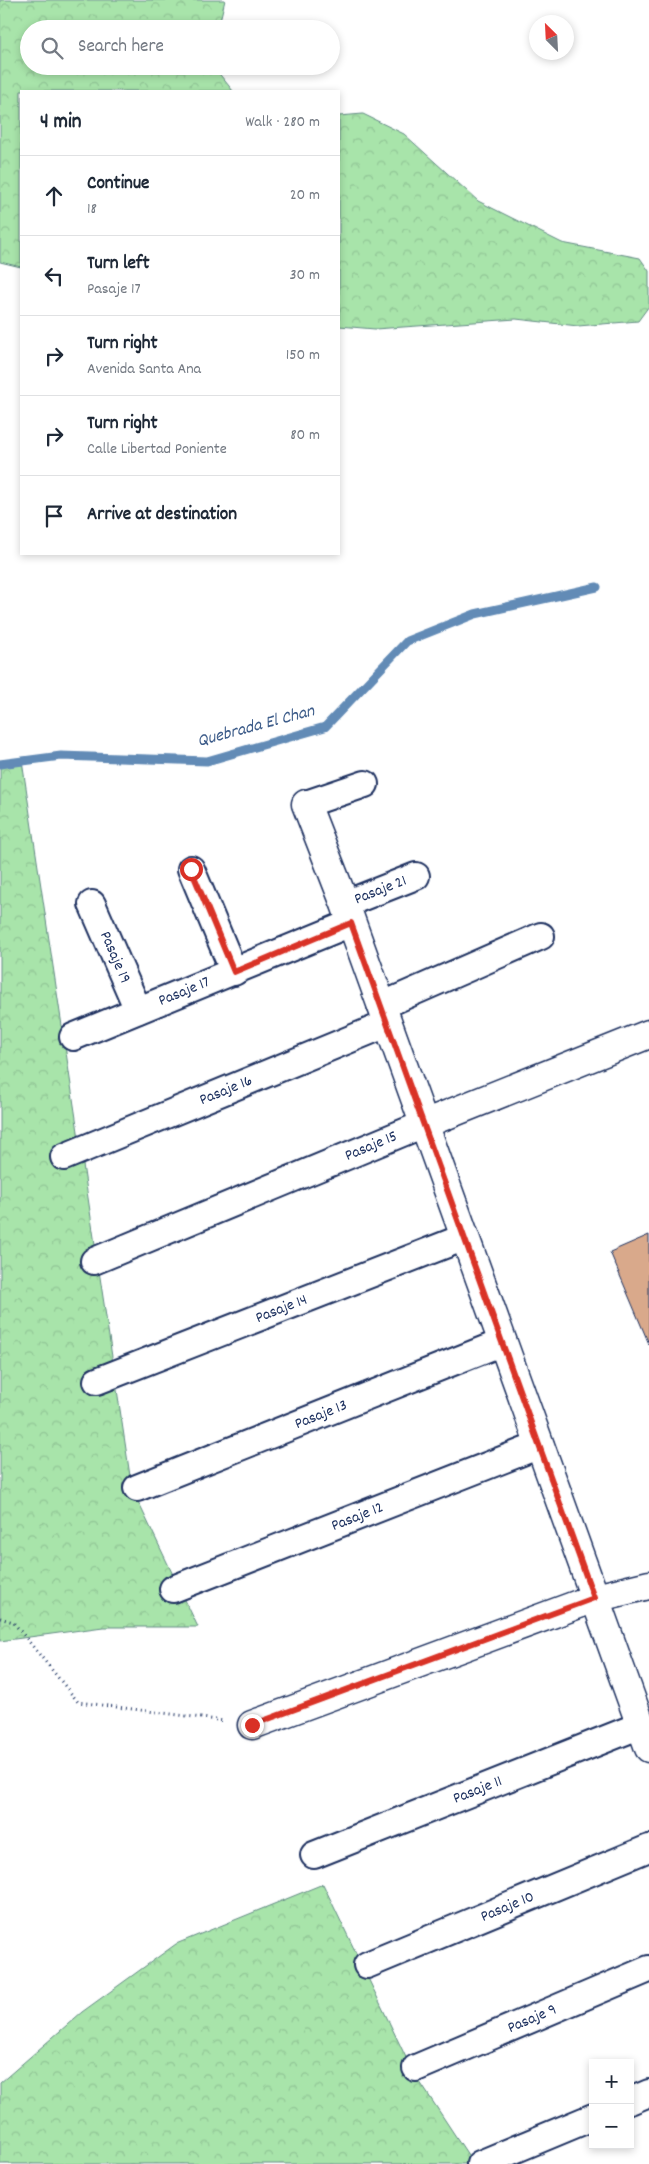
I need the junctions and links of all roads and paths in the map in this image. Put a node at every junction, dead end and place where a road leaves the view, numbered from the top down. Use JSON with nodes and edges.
{"nodes":[{"id":1,"x":365,"y":784,"type":"dead end"},
{"id":2,"x":306,"y":804,"type":"joint"},
{"id":3,"x":191,"y":869,"type":"dead end"},
{"id":4,"x":416,"y":876,"type":"dead end"},
{"id":5,"x":92,"y":904,"type":"dead end"},
{"id":6,"x":348,"y":914,"type":"junction"},
{"id":7,"x":542,"y":936,"type":"dead end"},
{"id":8,"x":234,"y":972,"type":"junction"},
{"id":9,"x":138,"y":1010,"type":"junction"},
{"id":10,"x":384,"y":1015,"type":"junction"},
{"id":11,"x":649,"y":1034,"type":"edge"},
{"id":12,"x":73,"y":1037,"type":"dead end"},
{"id":13,"x":424,"y":1124,"type":"junction"},
{"id":14,"x":64,"y":1157,"type":"dead end"},
{"id":15,"x":465,"y":1237,"type":"junction"},
{"id":16,"x":94,"y":1261,"type":"dead end"},
{"id":17,"x":503,"y":1342,"type":"junction"},
{"id":18,"x":97,"y":1381,"type":"dead end"},
{"id":19,"x":540,"y":1445,"type":"junction"},
{"id":20,"x":137,"y":1488,"type":"dead end"},
{"id":21,"x":649,"y":1585,"type":"edge"},
{"id":22,"x":173,"y":1589,"type":"dead end"},
{"id":23,"x":594,"y":1598,"type":"junction"},
{"id":24,"x":0,"y":1618,"type":"edge"},
{"id":25,"x":252,"y":1725,"type":"joint"},
{"id":26,"x":645,"y":1737,"type":"edge"},
{"id":27,"x":649,"y":1848,"type":"edge"},
{"id":28,"x":314,"y":1855,"type":"dead end"},
{"id":29,"x":367,"y":1965,"type":"dead end"},
{"id":30,"x":649,"y":1969,"type":"edge"},
{"id":31,"x":416,"y":2068,"type":"dead end"},
{"id":32,"x":649,"y":2093,"type":"edge"},
{"id":33,"x":634,"y":2099,"type":"edge"},
{"id":34,"x":589,"y":2119,"type":"edge"},
{"id":35,"x":480,"y":2164,"type":"edge"}],
"edges":[{"from":1,"to":2,"type":"street"},
{"from":2,"to":6,"type":"street"},
{"from":3,"to":8,"type":"street"},
{"from":4,"to":6,"type":"street","name":"Pasaje 21"},
{"from":5,"to":9,"type":"street","name":"Pasaje 19"},
{"from":6,"to":8,"type":"street","name":"Pasaje 17"},
{"from":6,"to":10,"type":"street"},
{"from":7,"to":10,"type":"street","name":"Pasaje 16"},
{"from":8,"to":9,"type":"street","name":"Pasaje 17"},
{"from":9,"to":12,"type":"street","name":"Pasaje 17"},
{"from":10,"to":13,"type":"street"},
{"from":10,"to":14,"type":"street","name":"Pasaje 16"},
{"from":11,"to":13,"type":"street","name":"Pasaje 15"},
{"from":13,"to":15,"type":"street"},
{"from":13,"to":16,"type":"street","name":"Pasaje 15"},
{"from":15,"to":17,"type":"street"},
{"from":15,"to":18,"type":"street","name":"Pasaje 14"},
{"from":17,"to":19,"type":"street"},
{"from":17,"to":20,"type":"street","name":"Pasaje 13"},
{"from":19,"to":22,"type":"street","name":"Pasaje 12"},
{"from":19,"to":23,"type":"street"},
{"from":21,"to":23,"type":"street"},
{"from":23,"to":25,"type":"street"},
{"from":23,"to":26,"type":"street"},
{"from":24,"to":25,"type":"path"},
{"from":26,"to":28,"type":"street","name":"Pasaje 11"},
{"from":27,"to":29,"type":"street","name":"Pasaje 10"},
{"from":30,"to":31,"type":"street","name":"Pasaje 9"},
{"from":32,"to":33,"type":"street"},
{"from":34,"to":35,"type":"street"}]}
